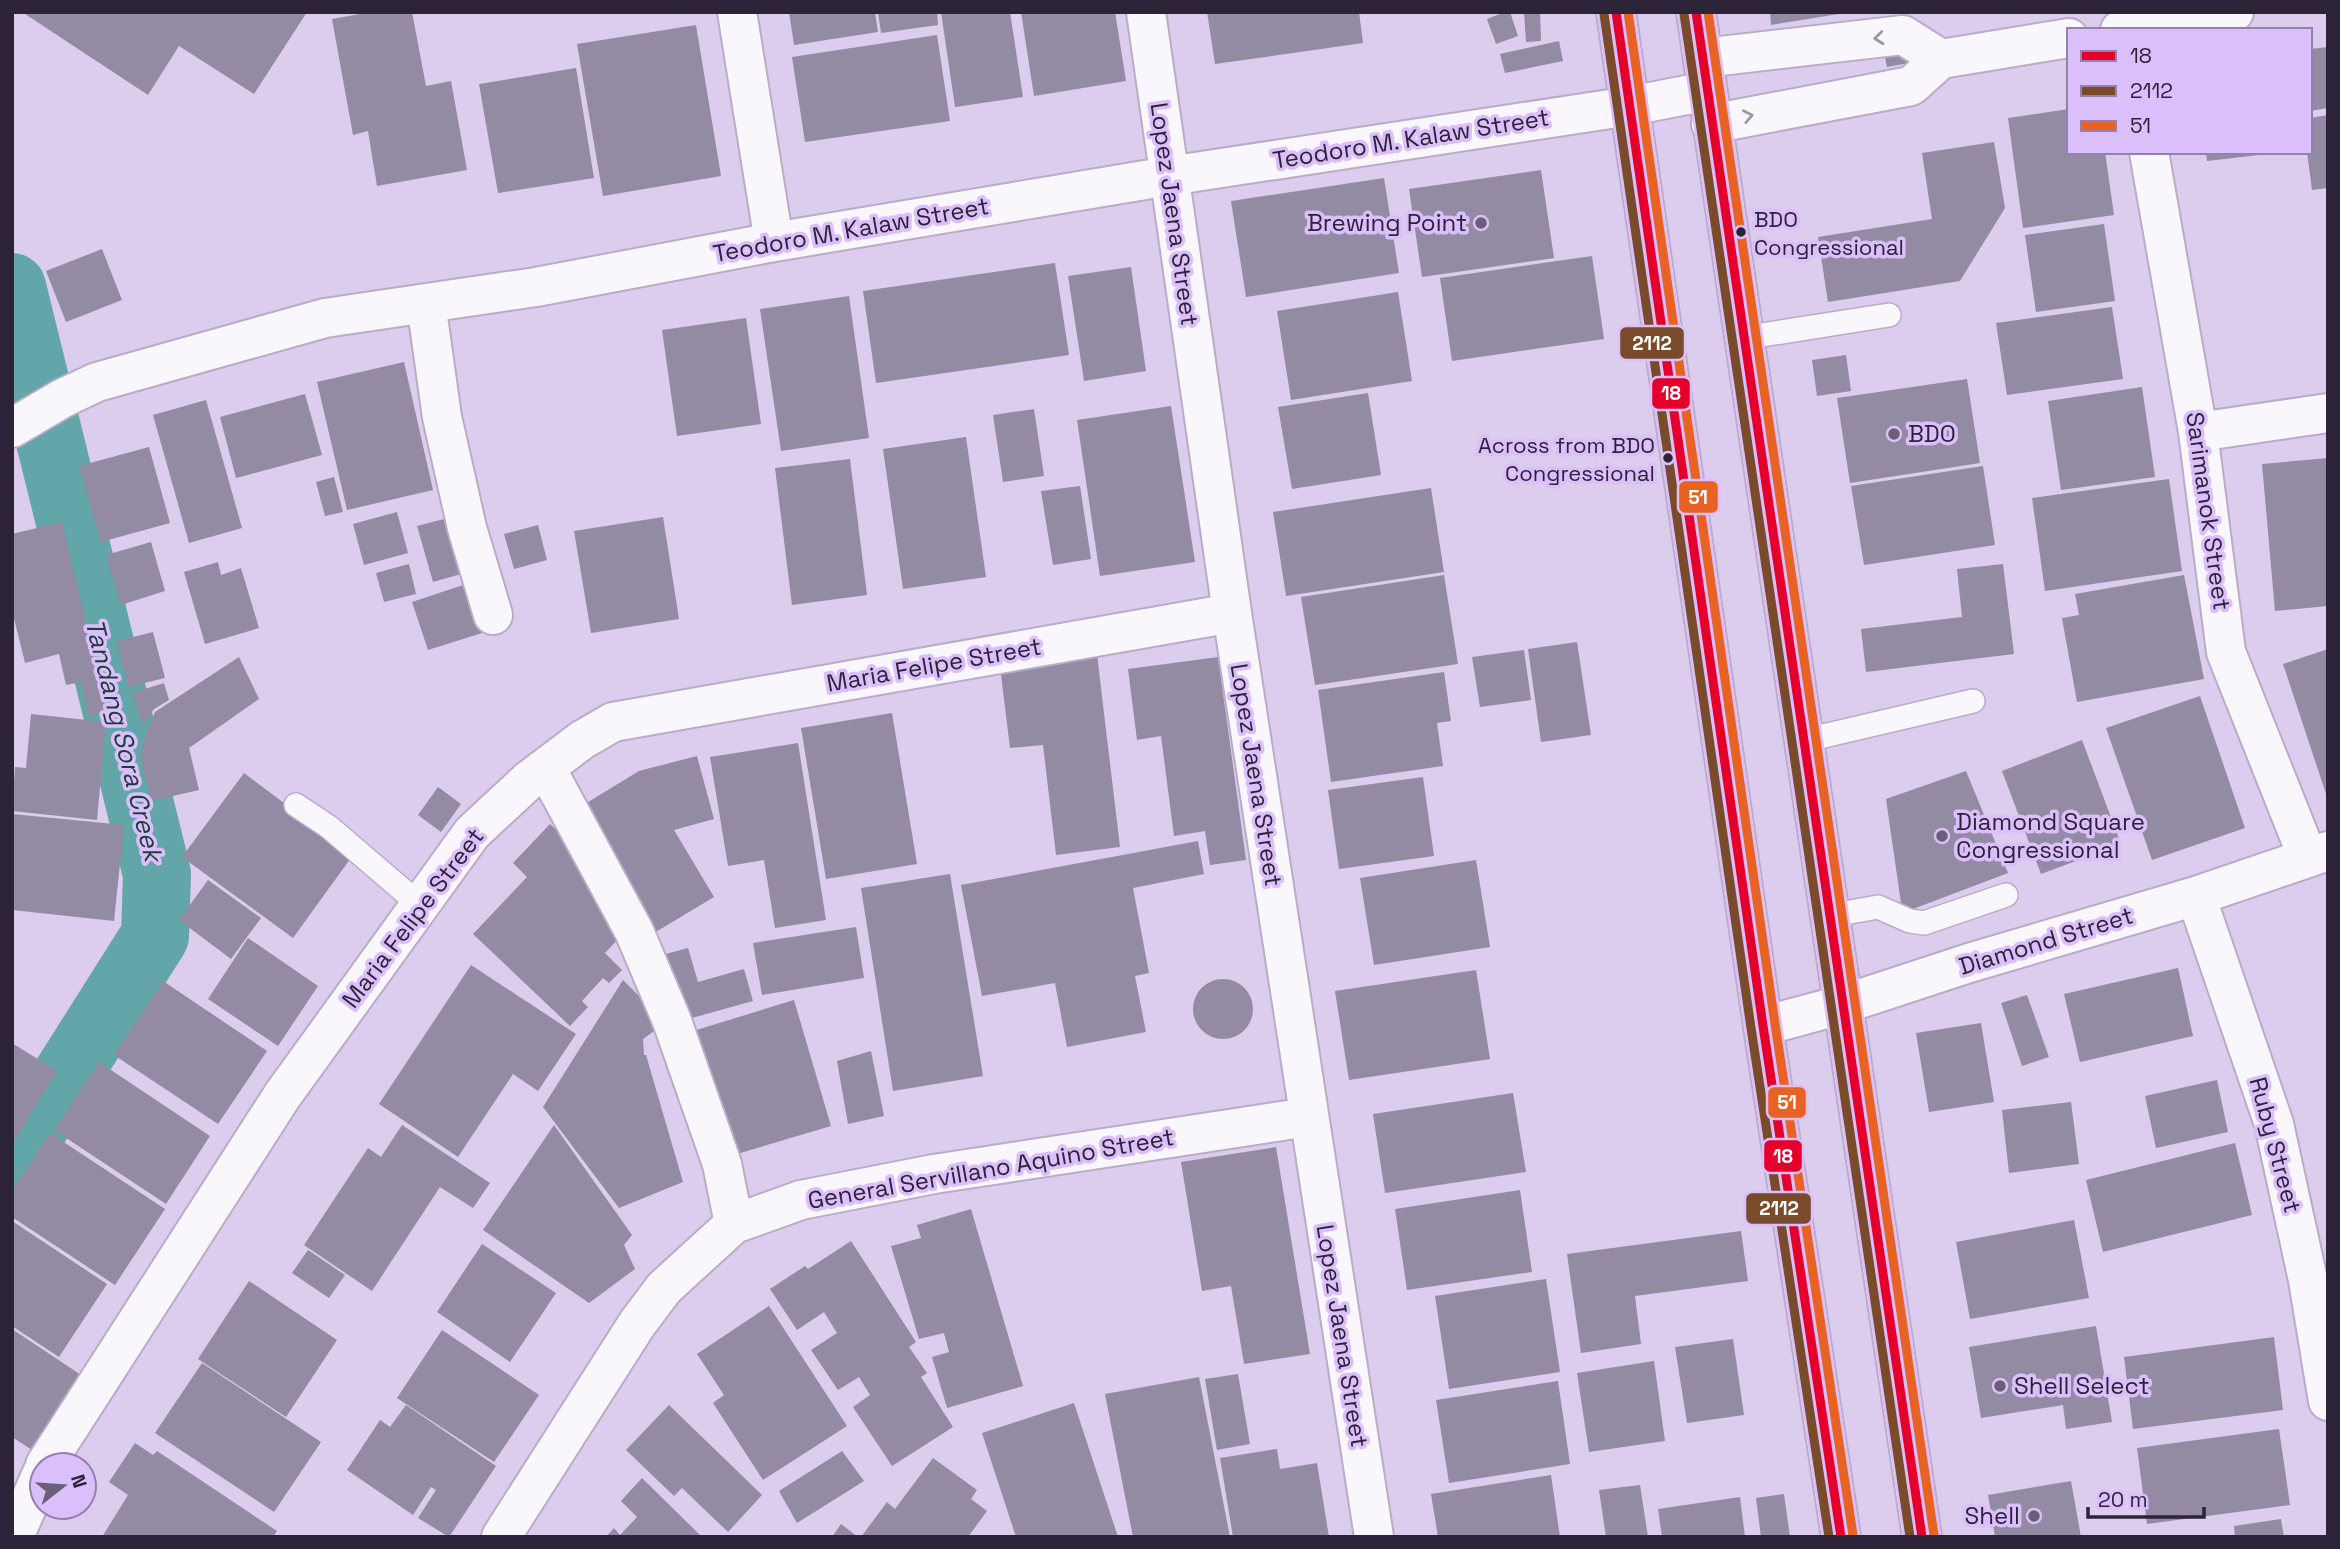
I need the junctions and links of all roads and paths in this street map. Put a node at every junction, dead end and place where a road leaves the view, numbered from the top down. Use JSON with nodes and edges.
{"nodes":[{"id":1,"x":737,"y":12,"type":"edge"},
{"id":2,"x":1146,"y":12,"type":"edge"},
{"id":3,"x":1616,"y":12,"type":"edge"},
{"id":4,"x":1696,"y":12,"type":"edge"},
{"id":5,"x":2234,"y":12,"type":"edge"},
{"id":6,"x":2126,"y":25,"type":"edge"},
{"id":7,"x":2067,"y":38,"type":"edge"},
{"id":8,"x":1941,"y":59,"type":"junction"},
{"id":9,"x":1707,"y":91,"type":"junction"},
{"id":10,"x":1630,"y":106,"type":"junction"},
{"id":11,"x":2149,"y":154,"type":"edge"},
{"id":12,"x":1168,"y":176,"type":"junction"},
{"id":13,"x":774,"y":242,"type":"junction"},
{"id":14,"x":426,"y":303,"type":"junction"},
{"id":15,"x":1889,"y":315,"type":"dead end"},
{"id":16,"x":1743,"y":338,"type":"junction"},
{"id":17,"x":2328,"y":413,"type":"edge"},
{"id":18,"x":12,"y":428,"type":"edge"},
{"id":19,"x":2199,"y":432,"type":"junction"},
{"id":20,"x":1232,"y":613,"type":"junction"},
{"id":21,"x":493,"y":615,"type":"dead end"},
{"id":22,"x":1973,"y":701,"type":"dead end"},
{"id":23,"x":1802,"y":740,"type":"junction"},
{"id":24,"x":546,"y":768,"type":"junction"},
{"id":25,"x":296,"y":804,"type":"dead end"},
{"id":26,"x":2318,"y":854,"type":"edge"},
{"id":27,"x":2006,"y":895,"type":"dead end"},
{"id":28,"x":2196,"y":895,"type":"junction"},
{"id":29,"x":420,"y":905,"type":"junction"},
{"id":30,"x":1828,"y":916,"type":"junction"},
{"id":31,"x":1842,"y":1005,"type":"junction"},
{"id":32,"x":1763,"y":1026,"type":"junction"},
{"id":33,"x":1307,"y":1117,"type":"junction"},
{"id":34,"x":734,"y":1224,"type":"junction"},
{"id":35,"x":2328,"y":1401,"type":"edge"},
{"id":36,"x":55,"y":1451,"type":"edge"},
{"id":37,"x":28,"y":1505,"type":"edge"},
{"id":38,"x":14,"y":1537,"type":"edge"},
{"id":39,"x":501,"y":1537,"type":"edge"},
{"id":40,"x":1374,"y":1537,"type":"edge"},
{"id":41,"x":1841,"y":1537,"type":"edge"},
{"id":42,"x":1922,"y":1537,"type":"edge"}],
"edges":[{"from":1,"to":13,"type":"street"},
{"from":2,"to":12,"type":"street","name":"Lopez Jaena Street"},
{"from":3,"to":10,"type":"street"},
{"from":4,"to":9,"type":"street"},
{"from":5,"to":6,"type":"street"},
{"from":7,"to":8,"type":"street"},
{"from":9,"to":8,"type":"street","name":"Teodoro M. Kalaw Street","one_way":true},
{"from":8,"to":9,"type":"street","name":"Teodoro M. Kalaw Street","one_way":true},
{"from":9,"to":10,"type":"street","name":"Teodoro M. Kalaw Street"},
{"from":9,"to":16,"type":"street"},
{"from":10,"to":12,"type":"street","name":"Teodoro M. Kalaw Street"},
{"from":10,"to":32,"type":"street"},
{"from":11,"to":19,"type":"street","name":"Sarimanok Street"},
{"from":12,"to":13,"type":"street","name":"Teodoro M. Kalaw Street"},
{"from":12,"to":20,"type":"street","name":"Lopez Jaena Street"},
{"from":13,"to":14,"type":"street","name":"Teodoro M. Kalaw Street"},
{"from":14,"to":18,"type":"street","name":"Teodoro M. Kalaw Street"},
{"from":14,"to":21,"type":"street"},
{"from":15,"to":16,"type":"lane"},
{"from":16,"to":23,"type":"street"},
{"from":17,"to":19,"type":"street"},
{"from":19,"to":26,"type":"street","name":"Sarimanok Street"},
{"from":20,"to":24,"type":"street","name":"Maria Felipe Street"},
{"from":20,"to":33,"type":"street","name":"Lopez Jaena Street"},
{"from":22,"to":23,"type":"lane"},
{"from":23,"to":30,"type":"street"},
{"from":24,"to":29,"type":"street","name":"Maria Felipe Street"},
{"from":24,"to":34,"type":"street"},
{"from":25,"to":29,"type":"lane"},
{"from":26,"to":28,"type":"street","name":"Diamond Street"},
{"from":27,"to":30,"type":"lane"},
{"from":28,"to":31,"type":"street","name":"Diamond Street"},
{"from":28,"to":35,"type":"street","name":"Ruby Street"},
{"from":29,"to":36,"type":"street","name":"Maria Felipe Street"},
{"from":30,"to":31,"type":"street"},
{"from":31,"to":32,"type":"street","name":"Diamond Street"},
{"from":31,"to":42,"type":"street"},
{"from":32,"to":41,"type":"street"},
{"from":33,"to":34,"type":"street","name":"General Servillano Aquino Street"},
{"from":33,"to":40,"type":"street","name":"Lopez Jaena Street"},
{"from":34,"to":39,"type":"street","name":"General Servillano Aquino Street"},
{"from":37,"to":38,"type":"street"}]}
